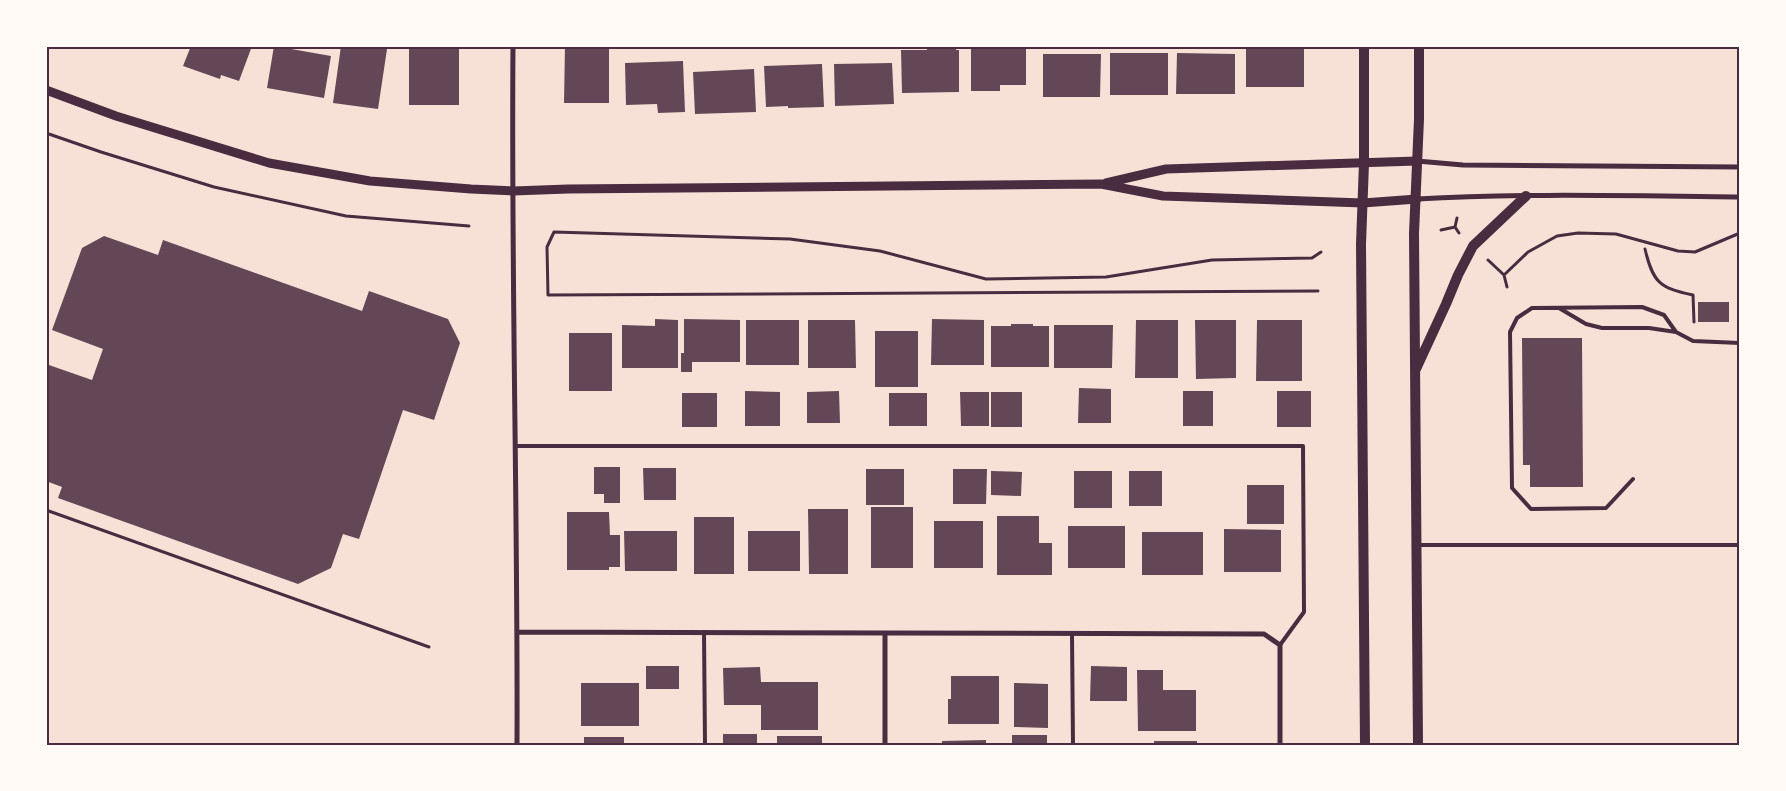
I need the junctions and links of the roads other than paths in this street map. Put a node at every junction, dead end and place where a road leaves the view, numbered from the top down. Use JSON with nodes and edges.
{"nodes":[{"id":1,"x":513,"y":46,"type":"edge"},
{"id":2,"x":1364,"y":46,"type":"edge"},
{"id":3,"x":1419,"y":46,"type":"edge"},
{"id":4,"x":46,"y":90,"type":"edge"},
{"id":5,"x":1417,"y":161,"type":"junction"},
{"id":6,"x":1364,"y":163,"type":"junction"},
{"id":7,"x":1740,"y":167,"type":"edge"},
{"id":8,"x":1101,"y":184,"type":"junction"},
{"id":9,"x":513,"y":191,"type":"junction"},
{"id":10,"x":1526,"y":196,"type":"junction"},
{"id":11,"x":1740,"y":196,"type":"edge"},
{"id":12,"x":1417,"y":199,"type":"junction"},
{"id":13,"x":1363,"y":202,"type":"junction"},
{"id":14,"x":1559,"y":308,"type":"junction"},
{"id":15,"x":1676,"y":332,"type":"junction"},
{"id":16,"x":1740,"y":343,"type":"edge"},
{"id":17,"x":1414,"y":372,"type":"junction"},
{"id":18,"x":515,"y":446,"type":"junction"},
{"id":19,"x":1633,"y":479,"type":"dead end"},
{"id":20,"x":1416,"y":545,"type":"junction"},
{"id":21,"x":1740,"y":545,"type":"edge"},
{"id":22,"x":518,"y":632,"type":"junction"},
{"id":23,"x":704,"y":632,"type":"junction"},
{"id":24,"x":885,"y":633,"type":"junction"},
{"id":25,"x":1072,"y":634,"type":"junction"},
{"id":26,"x":1280,"y":645,"type":"junction"},
{"id":27,"x":517,"y":745,"type":"edge"},
{"id":28,"x":705,"y":745,"type":"edge"},
{"id":29,"x":886,"y":745,"type":"edge"},
{"id":30,"x":1073,"y":745,"type":"edge"},
{"id":31,"x":1280,"y":745,"type":"edge"},
{"id":32,"x":1365,"y":745,"type":"edge"},
{"id":33,"x":1418,"y":745,"type":"edge"}],
"edges":[{"from":1,"to":9,"type":"street"},
{"from":2,"to":6,"type":"main road"},
{"from":3,"to":5,"type":"main road"},
{"from":4,"to":9,"type":"street"},
{"from":5,"to":6,"type":"street"},
{"from":5,"to":7,"type":"street"},
{"from":5,"to":12,"type":"main road"},
{"from":6,"to":8,"type":"street"},
{"from":6,"to":13,"type":"main road"},
{"from":8,"to":9,"type":"street"},
{"from":8,"to":13,"type":"street"},
{"from":9,"to":18,"type":"street"},
{"from":10,"to":11,"type":"street"},
{"from":10,"to":12,"type":"street"},
{"from":10,"to":17,"type":"main road"},
{"from":12,"to":13,"type":"street"},
{"from":12,"to":17,"type":"main road"},
{"from":13,"to":32,"type":"main road"},
{"from":14,"to":15,"type":"lane"},
{"from":14,"to":15,"type":"lane"},
{"from":14,"to":19,"type":"lane"},
{"from":15,"to":16,"type":"lane"},
{"from":17,"to":20,"type":"main road"},
{"from":18,"to":22,"type":"street"},
{"from":18,"to":26,"type":"lane"},
{"from":20,"to":21,"type":"lane"},
{"from":20,"to":33,"type":"main road"},
{"from":22,"to":23,"type":"street"},
{"from":22,"to":27,"type":"street"},
{"from":23,"to":24,"type":"street"},
{"from":23,"to":28,"type":"lane"},
{"from":24,"to":25,"type":"street"},
{"from":24,"to":29,"type":"street"},
{"from":25,"to":26,"type":"street"},
{"from":25,"to":30,"type":"lane"},
{"from":26,"to":31,"type":"street"}]}
